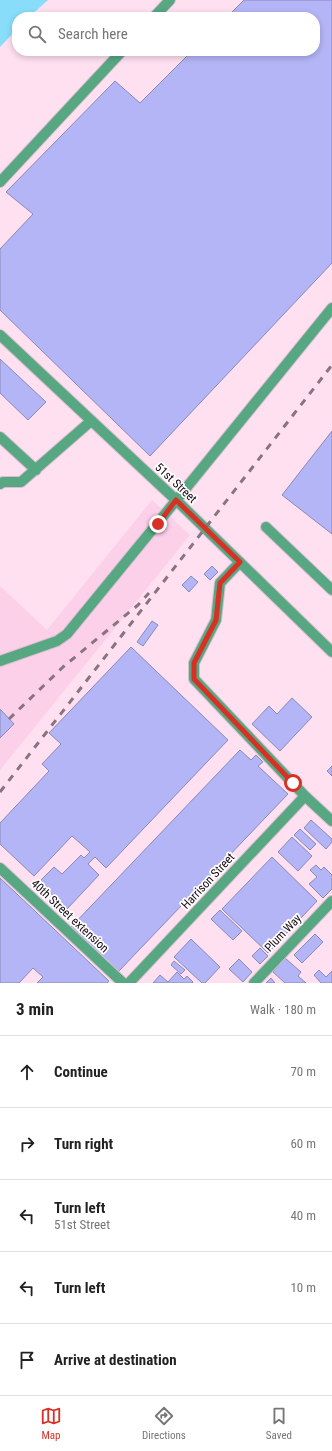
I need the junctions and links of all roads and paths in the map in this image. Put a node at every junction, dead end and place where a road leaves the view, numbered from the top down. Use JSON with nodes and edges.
{"nodes":[{"id":1,"x":170,"y":0,"type":"edge"},
{"id":2,"x":159,"y":12,"type":"edge"},
{"id":3,"x":117,"y":56,"type":"edge"},
{"id":4,"x":0,"y":182,"type":"edge"},
{"id":5,"x":332,"y":308,"type":"edge"},
{"id":6,"x":0,"y":335,"type":"edge"},
{"id":7,"x":91,"y":421,"type":"junction"},
{"id":8,"x":0,"y":437,"type":"edge"},
{"id":9,"x":36,"y":470,"type":"junction"},
{"id":10,"x":1,"y":482,"type":"edge"},
{"id":11,"x":176,"y":500,"type":"junction"},
{"id":12,"x":266,"y":527,"type":"dead end"},
{"id":13,"x":240,"y":562,"type":"junction"},
{"id":14,"x":332,"y":590,"type":"edge"},
{"id":15,"x":332,"y":652,"type":"edge"},
{"id":16,"x":0,"y":661,"type":"edge"},
{"id":17,"x":305,"y":796,"type":"junction"},
{"id":18,"x":332,"y":821,"type":"edge"},
{"id":19,"x":0,"y":868,"type":"edge"},
{"id":20,"x":332,"y":901,"type":"edge"},
{"id":21,"x":123,"y":983,"type":"edge"},
{"id":22,"x":129,"y":983,"type":"edge"},
{"id":23,"x":254,"y":983,"type":"edge"}],
"edges":[{"from":1,"to":2,"type":"street"},
{"from":3,"to":4,"type":"street"},
{"from":5,"to":11,"type":"street"},
{"from":6,"to":7,"type":"street","name":"51st Street"},
{"from":7,"to":9,"type":"street"},
{"from":7,"to":11,"type":"street","name":"51st Street"},
{"from":8,"to":9,"type":"street"},
{"from":9,"to":10,"type":"street"},
{"from":11,"to":13,"type":"street","name":"51st Street"},
{"from":11,"to":16,"type":"street"},
{"from":12,"to":14,"type":"street"},
{"from":13,"to":15,"type":"street","name":"51st Street"},
{"from":13,"to":17,"type":"street"},
{"from":17,"to":18,"type":"street"},
{"from":17,"to":22,"type":"street","name":"Harrison Street"},
{"from":19,"to":21,"type":"street","name":"40th Street extension"},
{"from":20,"to":23,"type":"street","name":"Plum Way"}]}
